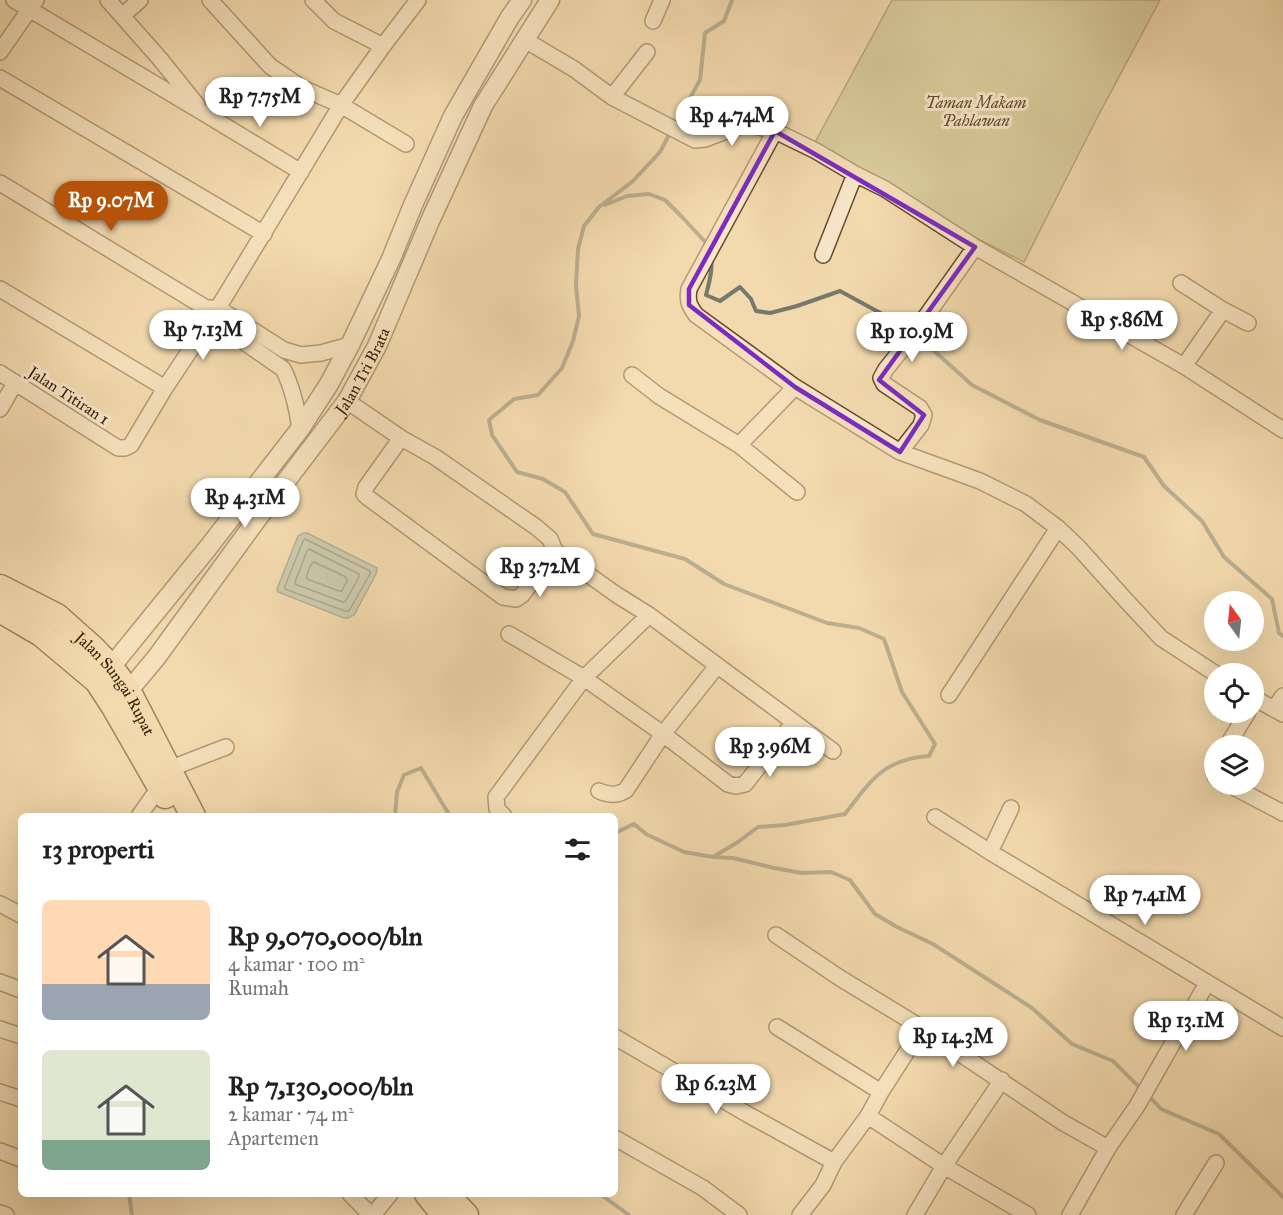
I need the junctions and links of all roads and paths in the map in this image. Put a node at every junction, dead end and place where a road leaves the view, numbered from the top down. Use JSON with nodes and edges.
{"nodes":[{"id":1,"x":14,"y":0,"type":"edge"},
{"id":2,"x":108,"y":0,"type":"edge"},
{"id":3,"x":140,"y":0,"type":"edge"},
{"id":4,"x":210,"y":0,"type":"edge"},
{"id":5,"x":313,"y":0,"type":"edge"},
{"id":6,"x":418,"y":0,"type":"edge"},
{"id":7,"x":522,"y":0,"type":"edge"},
{"id":8,"x":550,"y":0,"type":"edge"},
{"id":9,"x":662,"y":0,"type":"edge"},
{"id":10,"x":33,"y":5,"type":"edge"},
{"id":11,"x":122,"y":16,"type":"junction"},
{"id":12,"x":653,"y":21,"type":"dead end"},
{"id":13,"x":525,"y":40,"type":"junction"},
{"id":14,"x":383,"y":46,"type":"junction"},
{"id":15,"x":0,"y":52,"type":"edge"},
{"id":16,"x":647,"y":52,"type":"dead end"},
{"id":17,"x":0,"y":78,"type":"edge"},
{"id":18,"x":612,"y":96,"type":"junction"},
{"id":19,"x":341,"y":105,"type":"junction"},
{"id":20,"x":202,"y":112,"type":"junction"},
{"id":21,"x":775,"y":130,"type":"junction"},
{"id":22,"x":406,"y":144,"type":"dead end"},
{"id":23,"x":301,"y":172,"type":"junction"},
{"id":24,"x":855,"y":174,"type":"junction"},
{"id":25,"x":0,"y":183,"type":"edge"},
{"id":26,"x":264,"y":234,"type":"junction"},
{"id":27,"x":975,"y":247,"type":"junction"},
{"id":28,"x":823,"y":255,"type":"dead end"},
{"id":29,"x":391,"y":259,"type":"junction"},
{"id":30,"x":410,"y":268,"type":"junction"},
{"id":31,"x":1181,"y":283,"type":"dead end"},
{"id":32,"x":0,"y":289,"type":"edge"},
{"id":33,"x":1223,"y":310,"type":"junction"},
{"id":34,"x":212,"y":312,"type":"junction"},
{"id":35,"x":1248,"y":323,"type":"dead end"},
{"id":36,"x":350,"y":345,"type":"junction"},
{"id":37,"x":1184,"y":366,"type":"junction"},
{"id":38,"x":0,"y":373,"type":"edge"},
{"id":39,"x":632,"y":375,"type":"dead end"},
{"id":40,"x":15,"y":382,"type":"junction"},
{"id":41,"x":795,"y":387,"type":"junction"},
{"id":42,"x":165,"y":388,"type":"junction"},
{"id":43,"x":347,"y":401,"type":"junction"},
{"id":44,"x":0,"y":409,"type":"edge"},
{"id":45,"x":300,"y":429,"type":"junction"},
{"id":46,"x":1283,"y":430,"type":"edge"},
{"id":47,"x":401,"y":438,"type":"junction"},
{"id":48,"x":739,"y":445,"type":"junction"},
{"id":49,"x":900,"y":452,"type":"junction"},
{"id":50,"x":797,"y":492,"type":"dead end"},
{"id":51,"x":237,"y":510,"type":"junction"},
{"id":52,"x":255,"y":522,"type":"junction"},
{"id":53,"x":1058,"y":528,"type":"junction"},
{"id":54,"x":555,"y":551,"type":"junction"},
{"id":55,"x":0,"y":587,"type":"edge"},
{"id":56,"x":0,"y":610,"type":"edge"},
{"id":57,"x":649,"y":615,"type":"junction"},
{"id":58,"x":509,"y":634,"type":"dead end"},
{"id":59,"x":717,"y":666,"type":"junction"},
{"id":60,"x":1204,"y":666,"type":"edge"},
{"id":61,"x":104,"y":674,"type":"junction"},
{"id":62,"x":584,"y":678,"type":"junction"},
{"id":63,"x":948,"y":695,"type":"dead end"},
{"id":64,"x":1283,"y":696,"type":"edge"},
{"id":65,"x":121,"y":700,"type":"junction"},
{"id":66,"x":1278,"y":711,"type":"edge"},
{"id":67,"x":794,"y":722,"type":"junction"},
{"id":68,"x":663,"y":734,"type":"junction"},
{"id":69,"x":226,"y":747,"type":"dead end"},
{"id":70,"x":833,"y":751,"type":"dead end"},
{"id":71,"x":166,"y":776,"type":"junction"},
{"id":72,"x":599,"y":792,"type":"dead end"},
{"id":73,"x":1249,"y":795,"type":"edge"},
{"id":74,"x":1011,"y":808,"type":"dead end"},
{"id":75,"x":141,"y":813,"type":"edge"},
{"id":76,"x":176,"y":813,"type":"edge"},
{"id":77,"x":192,"y":813,"type":"edge"},
{"id":78,"x":501,"y":813,"type":"edge"},
{"id":79,"x":1283,"y":813,"type":"edge"},
{"id":80,"x":935,"y":817,"type":"dead end"},
{"id":81,"x":990,"y":852,"type":"junction"},
{"id":82,"x":0,"y":904,"type":"edge"},
{"id":83,"x":18,"y":913,"type":"edge"},
{"id":84,"x":776,"y":936,"type":"dead end"},
{"id":85,"x":0,"y":982,"type":"edge"},
{"id":86,"x":1207,"y":982,"type":"junction"},
{"id":87,"x":18,"y":989,"type":"edge"},
{"id":88,"x":777,"y":1027,"type":"dead end"},
{"id":89,"x":922,"y":1028,"type":"junction"},
{"id":90,"x":1283,"y":1028,"type":"edge"},
{"id":91,"x":0,"y":1029,"type":"edge"},
{"id":92,"x":18,"y":1035,"type":"edge"},
{"id":93,"x":618,"y":1039,"type":"edge"},
{"id":94,"x":1002,"y":1080,"type":"junction"},
{"id":95,"x":0,"y":1092,"type":"edge"},
{"id":96,"x":881,"y":1092,"type":"junction"},
{"id":97,"x":18,"y":1098,"type":"edge"},
{"id":98,"x":868,"y":1116,"type":"junction"},
{"id":99,"x":618,"y":1140,"type":"edge"},
{"id":100,"x":1108,"y":1148,"type":"junction"},
{"id":101,"x":0,"y":1151,"type":"edge"},
{"id":102,"x":18,"y":1158,"type":"edge"},
{"id":103,"x":834,"y":1162,"type":"junction"},
{"id":104,"x":1216,"y":1163,"type":"dead end"},
{"id":105,"x":944,"y":1166,"type":"junction"},
{"id":106,"x":353,"y":1197,"type":"edge"},
{"id":107,"x":387,"y":1197,"type":"edge"},
{"id":108,"x":429,"y":1197,"type":"edge"},
{"id":109,"x":449,"y":1197,"type":"edge"},
{"id":110,"x":0,"y":1213,"type":"edge"},
{"id":111,"x":6,"y":1215,"type":"edge"},
{"id":112,"x":372,"y":1215,"type":"edge"},
{"id":113,"x":444,"y":1215,"type":"edge"},
{"id":114,"x":466,"y":1215,"type":"edge"},
{"id":115,"x":739,"y":1215,"type":"edge"},
{"id":116,"x":800,"y":1215,"type":"edge"},
{"id":117,"x":915,"y":1215,"type":"edge"},
{"id":118,"x":1028,"y":1215,"type":"edge"},
{"id":119,"x":1070,"y":1215,"type":"edge"},
{"id":120,"x":1184,"y":1215,"type":"edge"}],
"edges":[{"from":1,"to":10,"type":"street"},
{"from":2,"to":11,"type":"street"},
{"from":3,"to":11,"type":"street"},
{"from":4,"to":19,"type":"street"},
{"from":5,"to":14,"type":"street"},
{"from":6,"to":14,"type":"street"},
{"from":7,"to":29,"type":"street","name":"Jalan Tri Brata"},
{"from":8,"to":13,"type":"street","name":"Jalan Tri Brata"},
{"from":9,"to":12,"type":"street"},
{"from":10,"to":15,"type":"street"},
{"from":10,"to":20,"type":"street"},
{"from":11,"to":20,"type":"street"},
{"from":13,"to":18,"type":"street"},
{"from":13,"to":30,"type":"street","name":"Jalan Tri Brata"},
{"from":14,"to":19,"type":"street"},
{"from":16,"to":18,"type":"street"},
{"from":17,"to":26,"type":"street"},
{"from":18,"to":21,"type":"street"},
{"from":19,"to":22,"type":"street"},
{"from":19,"to":23,"type":"street"},
{"from":20,"to":23,"type":"street"},
{"from":21,"to":24,"type":"street"},
{"from":21,"to":41,"type":"street"},
{"from":23,"to":26,"type":"street"},
{"from":24,"to":27,"type":"street"},
{"from":24,"to":28,"type":"street"},
{"from":25,"to":34,"type":"street"},
{"from":26,"to":34,"type":"street"},
{"from":27,"to":37,"type":"street"},
{"from":27,"to":49,"type":"street"},
{"from":29,"to":30,"type":"street"},
{"from":29,"to":36,"type":"street","name":"Jalan Tri Brata"},
{"from":30,"to":43,"type":"street","name":"Jalan Tri Brata"},
{"from":31,"to":33,"type":"street"},
{"from":32,"to":42,"type":"street"},
{"from":33,"to":35,"type":"street"},
{"from":33,"to":37,"type":"street"},
{"from":34,"to":36,"type":"street"},
{"from":34,"to":42,"type":"street"},
{"from":34,"to":45,"type":"street"},
{"from":36,"to":45,"type":"street","name":"Jalan Tri Brata"},
{"from":37,"to":46,"type":"street"},
{"from":38,"to":40,"type":"street","name":"Jalan Titiran 1"},
{"from":39,"to":48,"type":"street"},
{"from":40,"to":42,"type":"street","name":"Jalan Titiran 1"},
{"from":40,"to":44,"type":"street"},
{"from":41,"to":48,"type":"street"},
{"from":41,"to":49,"type":"street"},
{"from":43,"to":47,"type":"street"},
{"from":43,"to":52,"type":"street","name":"Jalan Tri Brata"},
{"from":45,"to":51,"type":"street","name":"Jalan Tri Brata"},
{"from":47,"to":54,"type":"street"},
{"from":47,"to":54,"type":"street"},
{"from":48,"to":50,"type":"street"},
{"from":49,"to":53,"type":"street"},
{"from":51,"to":52,"type":"street"},
{"from":51,"to":61,"type":"street","name":"Jalan Tri Brata"},
{"from":52,"to":65,"type":"street","name":"Jalan Tri Brata"},
{"from":53,"to":60,"type":"street"},
{"from":53,"to":63,"type":"street"},
{"from":54,"to":57,"type":"street"},
{"from":55,"to":61,"type":"main road","name":"Jalan Sungai Rupat"},
{"from":56,"to":61,"type":"main road","name":"Jalan Sungai Rupat"},
{"from":57,"to":59,"type":"street"},
{"from":57,"to":62,"type":"street"},
{"from":58,"to":62,"type":"street"},
{"from":59,"to":67,"type":"street"},
{"from":59,"to":68,"type":"street"},
{"from":61,"to":65,"type":"main road","name":"Jalan Sungai Rupat"},
{"from":62,"to":68,"type":"street"},
{"from":62,"to":78,"type":"street"},
{"from":64,"to":66,"type":"street"},
{"from":65,"to":71,"type":"main road","name":"Jalan Sungai Rupat"},
{"from":67,"to":68,"type":"street"},
{"from":67,"to":70,"type":"street"},
{"from":68,"to":72,"type":"street"},
{"from":69,"to":71,"type":"street"},
{"from":71,"to":75,"type":"street"},
{"from":71,"to":76,"type":"main road","name":"Jalan Sungai Rupat"},
{"from":71,"to":77,"type":"main road","name":"Jalan Sungai Rupat"},
{"from":73,"to":79,"type":"street"},
{"from":74,"to":81,"type":"street"},
{"from":80,"to":81,"type":"street"},
{"from":81,"to":86,"type":"street"},
{"from":82,"to":83,"type":"street"},
{"from":84,"to":89,"type":"street"},
{"from":85,"to":87,"type":"street"},
{"from":86,"to":90,"type":"street"},
{"from":86,"to":100,"type":"street"},
{"from":88,"to":96,"type":"street"},
{"from":89,"to":94,"type":"street"},
{"from":89,"to":96,"type":"street"},
{"from":91,"to":92,"type":"street"},
{"from":93,"to":103,"type":"street"},
{"from":94,"to":100,"type":"street"},
{"from":94,"to":105,"type":"street"},
{"from":95,"to":97,"type":"street"},
{"from":96,"to":98,"type":"street"},
{"from":98,"to":103,"type":"street"},
{"from":98,"to":105,"type":"street"},
{"from":99,"to":115,"type":"street"},
{"from":100,"to":119,"type":"street"},
{"from":101,"to":102,"type":"street"},
{"from":103,"to":116,"type":"street"},
{"from":104,"to":120,"type":"street"},
{"from":105,"to":117,"type":"street"},
{"from":105,"to":118,"type":"street"},
{"from":106,"to":112,"type":"street"},
{"from":107,"to":112,"type":"street"},
{"from":108,"to":113,"type":"main road"},
{"from":109,"to":114,"type":"main road"},
{"from":110,"to":111,"type":"street"}]}
